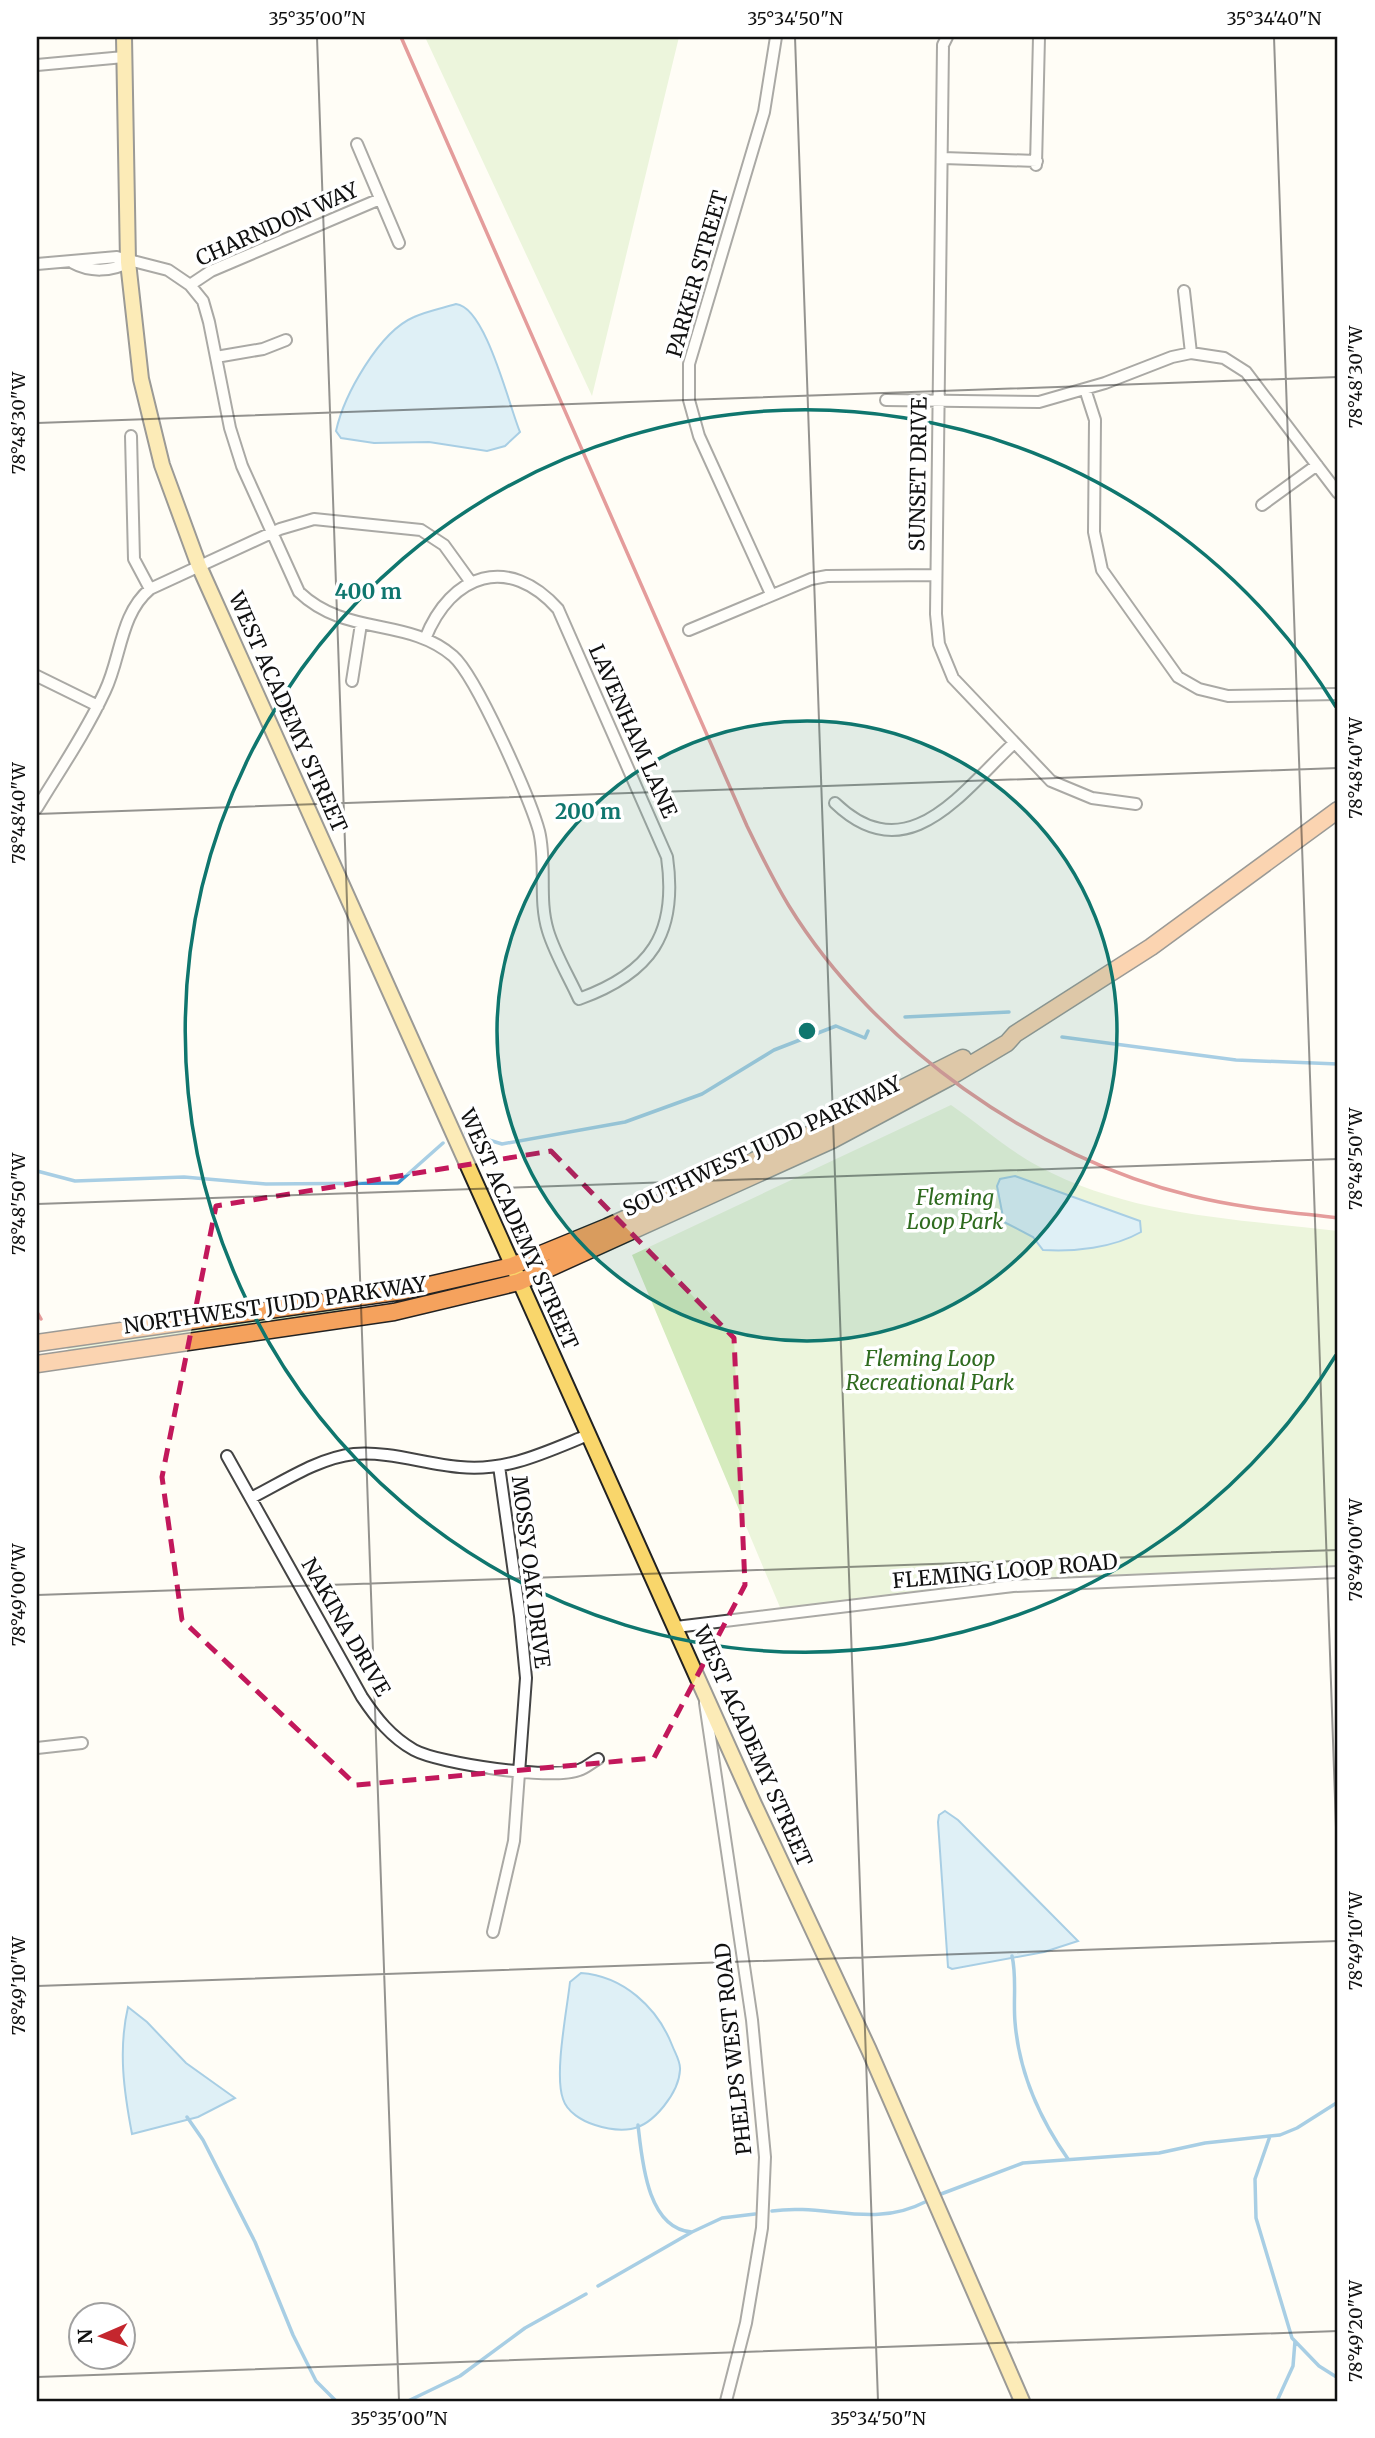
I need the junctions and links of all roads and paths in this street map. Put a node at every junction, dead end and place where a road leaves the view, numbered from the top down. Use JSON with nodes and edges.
{"nodes":[{"id":1,"x":124,"y":37,"type":"edge"},
{"id":2,"x":776,"y":37,"type":"edge"},
{"id":3,"x":947,"y":37,"type":"edge"},
{"id":4,"x":1039,"y":37,"type":"edge"},
{"id":5,"x":124,"y":57,"type":"junction"},
{"id":6,"x":37,"y":65,"type":"edge"},
{"id":7,"x":357,"y":144,"type":"dead end"},
{"id":8,"x":943,"y":158,"type":"junction"},
{"id":9,"x":380,"y":199,"type":"junction"},
{"id":10,"x":399,"y":243,"type":"dead end"},
{"id":11,"x":128,"y":262,"type":"junction"},
{"id":12,"x":37,"y":264,"type":"edge"},
{"id":13,"x":190,"y":285,"type":"junction"},
{"id":14,"x":1184,"y":291,"type":"dead end"},
{"id":15,"x":286,"y":340,"type":"dead end"},
{"id":16,"x":1191,"y":353,"type":"junction"},
{"id":17,"x":216,"y":357,"type":"junction"},
{"id":18,"x":1085,"y":389,"type":"junction"},
{"id":19,"x":886,"y":400,"type":"dead end"},
{"id":20,"x":937,"y":401,"type":"junction"},
{"id":21,"x":131,"y":436,"type":"dead end"},
{"id":22,"x":1317,"y":465,"type":"junction"},
{"id":23,"x":1338,"y":494,"type":"edge"},
{"id":24,"x":1262,"y":505,"type":"dead end"},
{"id":25,"x":271,"y":533,"type":"junction"},
{"id":26,"x":199,"y":566,"type":"junction"},
{"id":27,"x":936,"y":575,"type":"junction"},
{"id":28,"x":470,"y":581,"type":"junction"},
{"id":29,"x":150,"y":589,"type":"junction"},
{"id":30,"x":771,"y":594,"type":"junction"},
{"id":31,"x":361,"y":624,"type":"junction"},
{"id":32,"x":689,"y":630,"type":"dead end"},
{"id":33,"x":425,"y":639,"type":"junction"},
{"id":34,"x":37,"y":676,"type":"edge"},
{"id":35,"x":352,"y":681,"type":"dead end"},
{"id":36,"x":1338,"y":694,"type":"edge"},
{"id":37,"x":97,"y":706,"type":"junction"},
{"id":38,"x":1013,"y":744,"type":"junction"},
{"id":39,"x":835,"y":803,"type":"dead end"},
{"id":40,"x":1136,"y":804,"type":"dead end"},
{"id":41,"x":37,"y":808,"type":"edge"},
{"id":42,"x":1338,"y":810,"type":"edge"},
{"id":43,"x":1015,"y":1034,"type":"junction"},
{"id":44,"x":512,"y":1266,"type":"junction"},
{"id":45,"x":519,"y":1282,"type":"junction"},
{"id":46,"x":37,"y":1343,"type":"edge"},
{"id":47,"x":37,"y":1364,"type":"edge"},
{"id":48,"x":588,"y":1435,"type":"junction"},
{"id":49,"x":226,"y":1456,"type":"dead end"},
{"id":50,"x":499,"y":1466,"type":"junction"},
{"id":51,"x":251,"y":1498,"type":"junction"},
{"id":52,"x":1338,"y":1572,"type":"edge"},
{"id":53,"x":676,"y":1627,"type":"junction"},
{"id":54,"x":703,"y":1690,"type":"junction"},
{"id":55,"x":82,"y":1742,"type":"dead end"},
{"id":56,"x":37,"y":1748,"type":"edge"},
{"id":57,"x":598,"y":1759,"type":"dead end"},
{"id":58,"x":520,"y":1770,"type":"junction"},
{"id":59,"x":492,"y":1932,"type":"dead end"},
{"id":60,"x":726,"y":2401,"type":"edge"},
{"id":61,"x":1022,"y":2401,"type":"edge"}],
"edges":[{"from":1,"to":5,"type":"main road","name":"WEST ACADEMY STREET"},
{"from":2,"to":30,"type":"street","name":"PARKER STREET"},
{"from":3,"to":8,"type":"street","name":"SUNSET DRIVE"},
{"from":4,"to":8,"type":"street"},
{"from":5,"to":6,"type":"street"},
{"from":5,"to":11,"type":"main road","name":"WEST ACADEMY STREET"},
{"from":7,"to":9,"type":"street"},
{"from":8,"to":20,"type":"street","name":"SUNSET DRIVE"},
{"from":9,"to":10,"type":"street"},
{"from":9,"to":13,"type":"street","name":"CHARNDON WAY"},
{"from":11,"to":12,"type":"street"},
{"from":11,"to":13,"type":"street"},
{"from":11,"to":26,"type":"main road","name":"WEST ACADEMY STREET"},
{"from":13,"to":17,"type":"street"},
{"from":14,"to":16,"type":"street"},
{"from":15,"to":17,"type":"street"},
{"from":16,"to":18,"type":"street"},
{"from":16,"to":22,"type":"street"},
{"from":17,"to":25,"type":"street"},
{"from":18,"to":20,"type":"street"},
{"from":18,"to":36,"type":"street"},
{"from":19,"to":20,"type":"street"},
{"from":20,"to":27,"type":"street","name":"SUNSET DRIVE"},
{"from":21,"to":29,"type":"street"},
{"from":22,"to":23,"type":"street"},
{"from":22,"to":24,"type":"street"},
{"from":25,"to":26,"type":"street"},
{"from":25,"to":28,"type":"street"},
{"from":25,"to":31,"type":"street"},
{"from":26,"to":29,"type":"street"},
{"from":26,"to":44,"type":"main road","name":"WEST ACADEMY STREET"},
{"from":27,"to":30,"type":"street"},
{"from":27,"to":38,"type":"street","name":"SUNSET DRIVE"},
{"from":28,"to":33,"type":"street"},
{"from":28,"to":33,"type":"street","name":"LAVENHAM LANE"},
{"from":29,"to":37,"type":"street"},
{"from":30,"to":32,"type":"street"},
{"from":31,"to":33,"type":"street"},
{"from":31,"to":35,"type":"street"},
{"from":34,"to":37,"type":"street"},
{"from":37,"to":41,"type":"street"},
{"from":38,"to":39,"type":"street"},
{"from":38,"to":40,"type":"street","name":"SUNSET DRIVE"},
{"from":42,"to":43,"type":"highway","name":"SOUTHWEST JUDD PARKWAY"},
{"from":43,"to":44,"type":"highway","name":"SOUTHWEST JUDD PARKWAY"},
{"from":43,"to":45,"type":"highway","name":"SOUTHWEST JUDD PARKWAY"},
{"from":44,"to":45,"type":"main road","name":"WEST ACADEMY STREET"},
{"from":44,"to":46,"type":"highway","name":"NORTHWEST JUDD PARKWAY"},
{"from":45,"to":47,"type":"highway","name":"NORTHWEST JUDD PARKWAY"},
{"from":45,"to":48,"type":"main road","name":"WEST ACADEMY STREET"},
{"from":48,"to":50,"type":"street"},
{"from":48,"to":53,"type":"main road","name":"WEST ACADEMY STREET"},
{"from":49,"to":51,"type":"street","name":"NAKINA DRIVE"},
{"from":50,"to":51,"type":"street"},
{"from":50,"to":58,"type":"street","name":"MOSSY OAK DRIVE"},
{"from":51,"to":58,"type":"street","name":"NAKINA DRIVE"},
{"from":52,"to":53,"type":"street","name":"FLEMING LOOP ROAD"},
{"from":53,"to":54,"type":"main road","name":"WEST ACADEMY STREET"},
{"from":54,"to":60,"type":"street","name":"PHELPS WEST ROAD"},
{"from":54,"to":61,"type":"main road","name":"WEST ACADEMY STREET"},
{"from":55,"to":56,"type":"street"},
{"from":57,"to":58,"type":"street","name":"NAKINA DRIVE"},
{"from":58,"to":59,"type":"street","name":"MOSSY OAK DRIVE"}]}
